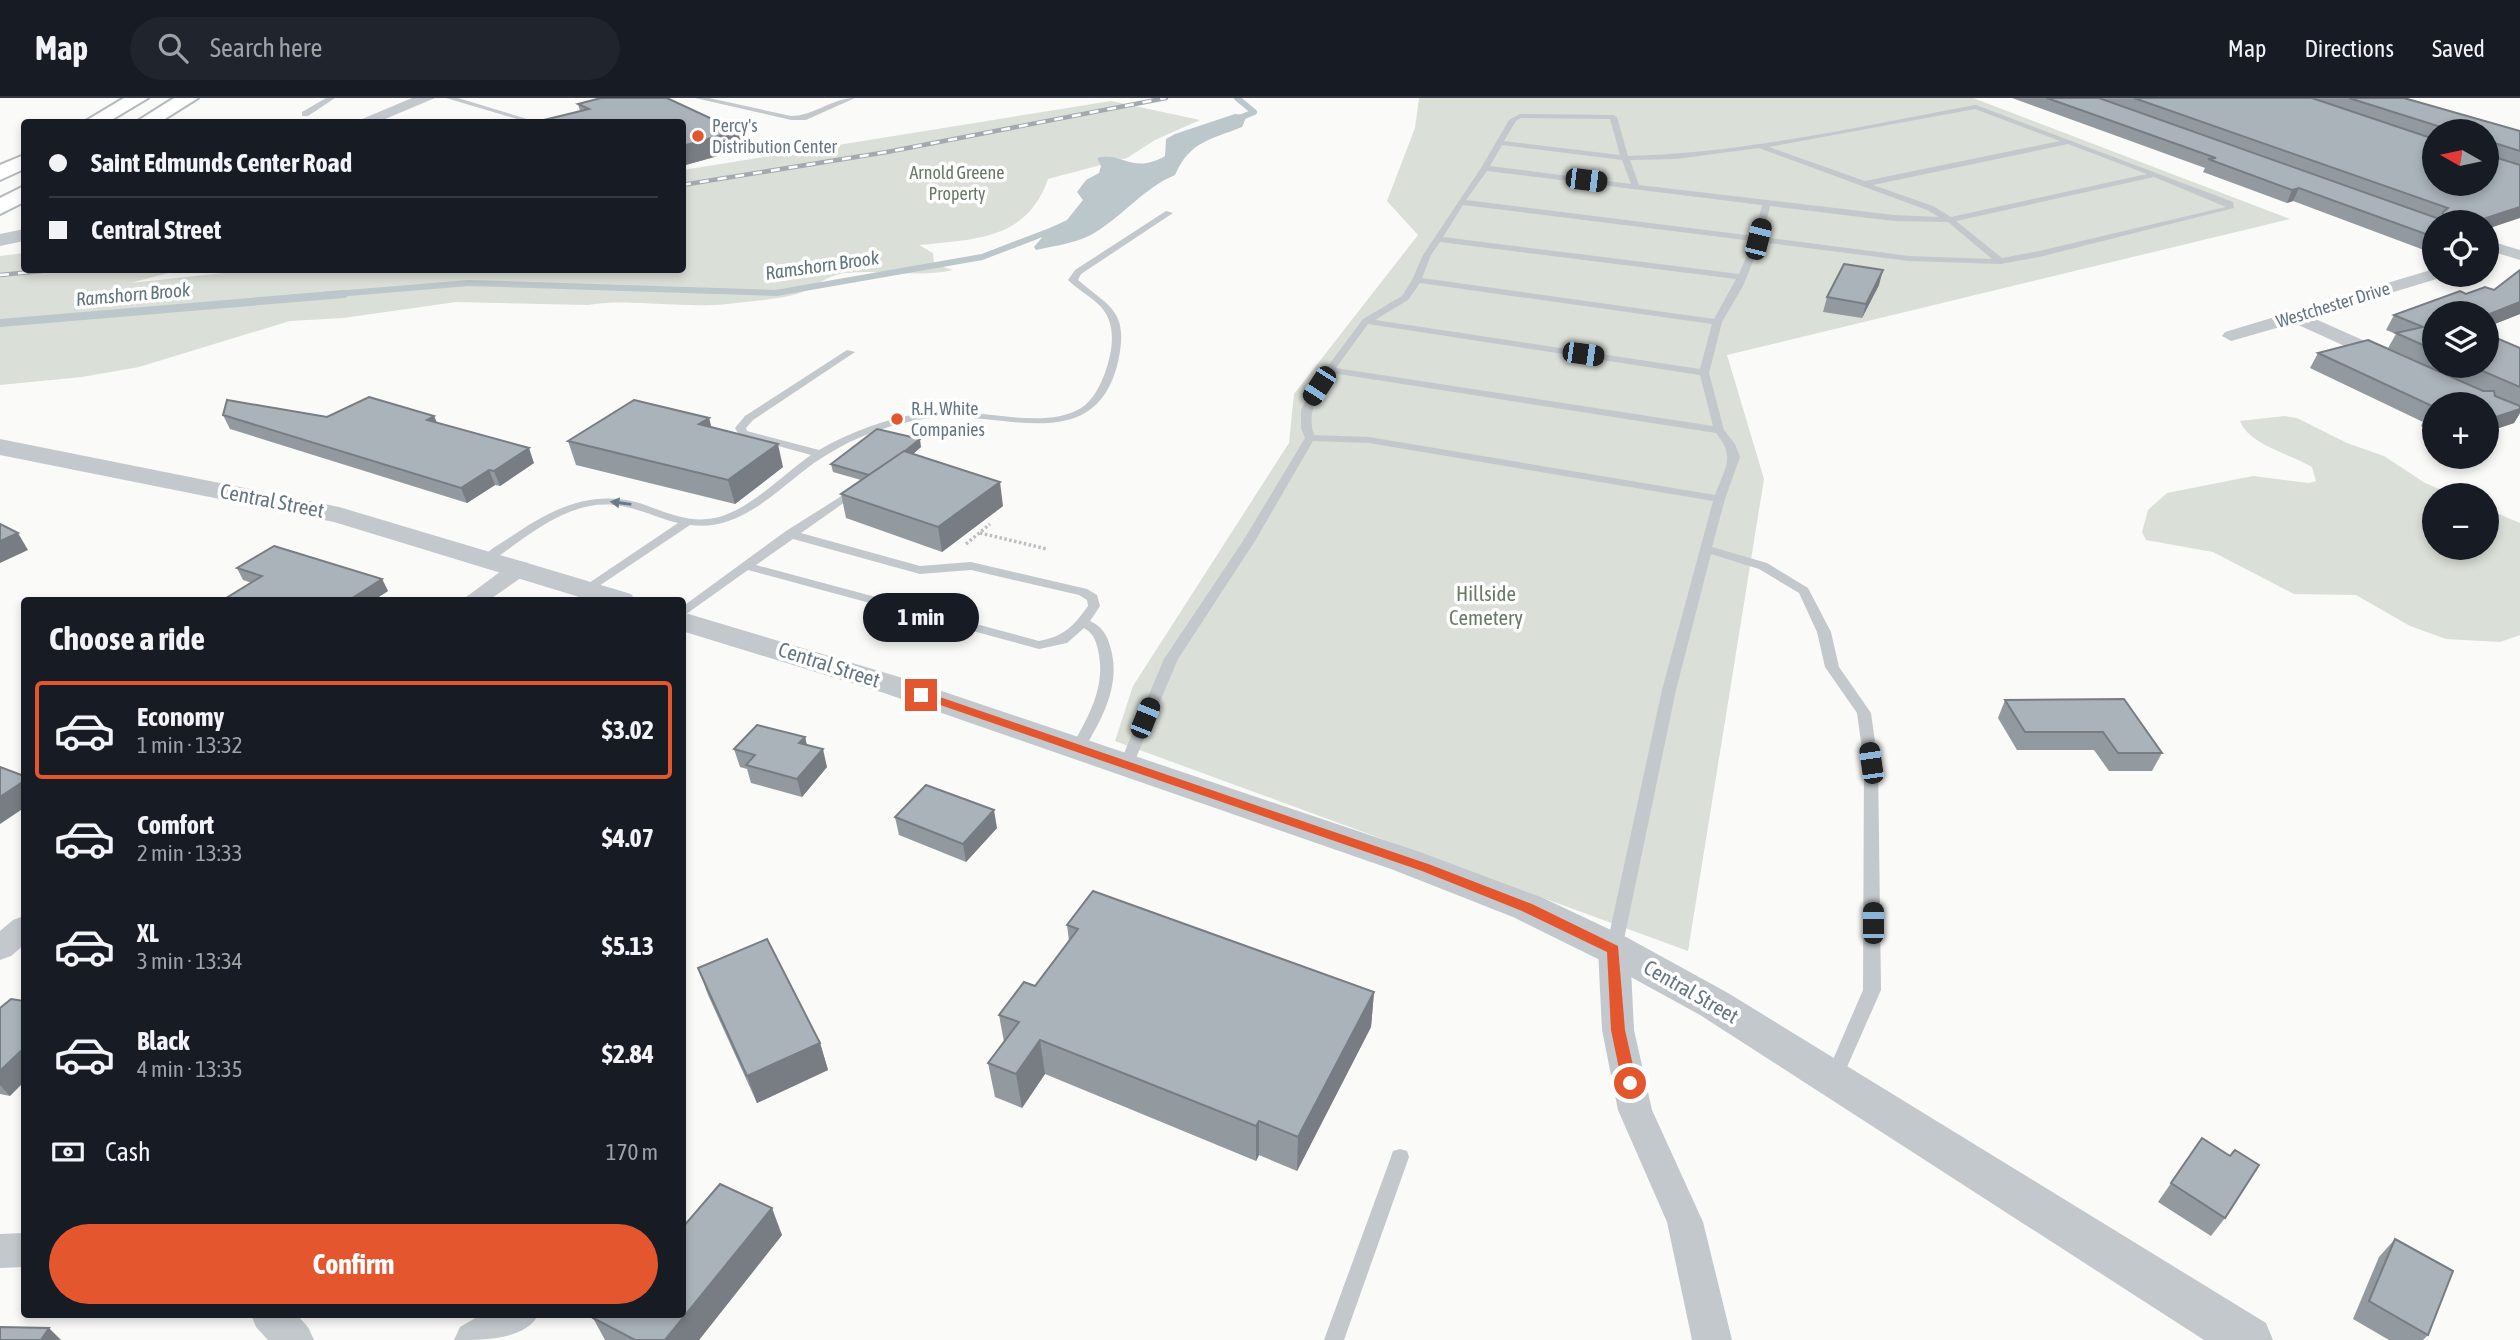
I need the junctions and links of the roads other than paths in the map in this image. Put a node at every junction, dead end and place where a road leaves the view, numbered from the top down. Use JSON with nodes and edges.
{"nodes":[{"id":1,"x":138,"y":98,"type":"edge"},
{"id":2,"x":188,"y":98,"type":"edge"},
{"id":3,"x":331,"y":98,"type":"edge"},
{"id":4,"x":427,"y":98,"type":"edge"},
{"id":5,"x":450,"y":98,"type":"edge"},
{"id":6,"x":699,"y":98,"type":"edge"},
{"id":7,"x":851,"y":98,"type":"edge"},
{"id":8,"x":305,"y":114,"type":"dead end"},
{"id":9,"x":100,"y":119,"type":"edge"},
{"id":10,"x":151,"y":119,"type":"edge"},
{"id":11,"x":372,"y":119,"type":"edge"},
{"id":12,"x":523,"y":119,"type":"edge"},
{"id":13,"x":2068,"y":142,"type":"junction"},
{"id":14,"x":1500,"y":144,"type":"junction"},
{"id":15,"x":1760,"y":146,"type":"junction"},
{"id":16,"x":1625,"y":158,"type":"junction"},
{"id":17,"x":21,"y":163,"type":"edge"},
{"id":18,"x":1485,"y":168,"type":"junction"},
{"id":19,"x":0,"y":174,"type":"edge"},
{"id":20,"x":2155,"y":174,"type":"junction"},
{"id":21,"x":1863,"y":184,"type":"junction"},
{"id":22,"x":1636,"y":187,"type":"junction"},
{"id":23,"x":21,"y":195,"type":"edge"},
{"id":24,"x":1461,"y":202,"type":"junction"},
{"id":25,"x":1767,"y":203,"type":"junction"},
{"id":26,"x":0,"y":207,"type":"edge"},
{"id":27,"x":1170,"y":213,"type":"dead end"},
{"id":28,"x":1950,"y":220,"type":"junction"},
{"id":29,"x":21,"y":236,"type":"edge"},
{"id":30,"x":1439,"y":239,"type":"junction"},
{"id":31,"x":1758,"y":239,"type":"junction"},
{"id":32,"x":0,"y":240,"type":"edge"},
{"id":33,"x":2000,"y":261,"type":"junction"},
{"id":34,"x":1742,"y":277,"type":"junction"},
{"id":35,"x":2422,"y":278,"type":"edge"},
{"id":36,"x":1417,"y":280,"type":"junction"},
{"id":37,"x":2294,"y":316,"type":"junction"},
{"id":38,"x":1366,"y":321,"type":"junction"},
{"id":39,"x":1717,"y":322,"type":"junction"},
{"id":40,"x":2231,"y":336,"type":"dead end"},
{"id":41,"x":850,"y":352,"type":"dead end"},
{"id":42,"x":2403,"y":365,"type":"edge"},
{"id":43,"x":1329,"y":370,"type":"junction"},
{"id":44,"x":1704,"y":373,"type":"junction"},
{"id":45,"x":1719,"y":430,"type":"junction"},
{"id":46,"x":1310,"y":438,"type":"junction"},
{"id":47,"x":0,"y":446,"type":"edge"},
{"id":48,"x":820,"y":454,"type":"junction"},
{"id":49,"x":851,"y":493,"type":"edge"},
{"id":50,"x":1719,"y":499,"type":"junction"},
{"id":51,"x":687,"y":522,"type":"junction"},
{"id":52,"x":790,"y":534,"type":"junction"},
{"id":53,"x":1706,"y":549,"type":"junction"},
{"id":54,"x":488,"y":558,"type":"junction"},
{"id":55,"x":746,"y":566,"type":"junction"},
{"id":56,"x":520,"y":568,"type":"junction"},
{"id":57,"x":587,"y":590,"type":"junction"},
{"id":58,"x":478,"y":597,"type":"edge"},
{"id":59,"x":610,"y":597,"type":"edge"},
{"id":60,"x":686,"y":610,"type":"edge"},
{"id":61,"x":686,"y":622,"type":"edge"},
{"id":62,"x":1082,"y":623,"type":"junction"},
{"id":63,"x":1077,"y":748,"type":"junction"},
{"id":64,"x":1126,"y":765,"type":"junction"},
{"id":65,"x":21,"y":930,"type":"edge"},
{"id":66,"x":0,"y":948,"type":"edge"},
{"id":67,"x":1614,"y":949,"type":"junction"},
{"id":68,"x":1833,"y":1081,"type":"junction"},
{"id":69,"x":1400,"y":1157,"type":"dead end"},
{"id":70,"x":21,"y":1250,"type":"edge"},
{"id":71,"x":0,"y":1251,"type":"edge"},
{"id":72,"x":274,"y":1318,"type":"edge"},
{"id":73,"x":513,"y":1318,"type":"edge"},
{"id":74,"x":294,"y":1340,"type":"edge"},
{"id":75,"x":474,"y":1340,"type":"edge"},
{"id":76,"x":1334,"y":1340,"type":"edge"},
{"id":77,"x":1712,"y":1340,"type":"edge"},
{"id":78,"x":2248,"y":1340,"type":"edge"}],
"edges":[{"from":1,"to":9,"type":"highway"},
{"from":2,"to":10,"type":"highway"},
{"from":3,"to":8,"type":"lane"},
{"from":4,"to":11,"type":"street"},
{"from":5,"to":12,"type":"lane"},
{"from":6,"to":7,"type":"lane"},
{"from":13,"to":15,"type":"lane"},
{"from":13,"to":20,"type":"lane"},
{"from":13,"to":21,"type":"lane"},
{"from":14,"to":16,"type":"lane"},
{"from":14,"to":16,"type":"lane"},
{"from":14,"to":18,"type":"lane"},
{"from":15,"to":16,"type":"lane"},
{"from":15,"to":21,"type":"lane"},
{"from":16,"to":22,"type":"lane"},
{"from":17,"to":19,"type":"highway"},
{"from":18,"to":22,"type":"lane"},
{"from":18,"to":24,"type":"lane"},
{"from":20,"to":28,"type":"lane"},
{"from":20,"to":33,"type":"lane"},
{"from":21,"to":28,"type":"lane"},
{"from":22,"to":25,"type":"lane"},
{"from":23,"to":26,"type":"highway"},
{"from":24,"to":30,"type":"lane"},
{"from":24,"to":31,"type":"lane"},
{"from":25,"to":28,"type":"lane"},
{"from":25,"to":31,"type":"lane"},
{"from":27,"to":48,"type":"lane"},
{"from":28,"to":33,"type":"lane"},
{"from":29,"to":32,"type":"street"},
{"from":30,"to":34,"type":"lane"},
{"from":30,"to":36,"type":"lane"},
{"from":31,"to":33,"type":"lane"},
{"from":31,"to":34,"type":"lane"},
{"from":34,"to":39,"type":"lane"},
{"from":35,"to":37,"type":"street","name":"Westchester Drive"},
{"from":36,"to":38,"type":"lane"},
{"from":36,"to":39,"type":"lane"},
{"from":37,"to":40,"type":"street","name":"Westchester Drive"},
{"from":37,"to":42,"type":"street"},
{"from":38,"to":43,"type":"lane"},
{"from":38,"to":44,"type":"lane"},
{"from":39,"to":44,"type":"lane"},
{"from":41,"to":48,"type":"lane"},
{"from":43,"to":45,"type":"lane"},
{"from":43,"to":46,"type":"lane"},
{"from":44,"to":45,"type":"lane"},
{"from":45,"to":50,"type":"lane"},
{"from":46,"to":50,"type":"lane"},
{"from":46,"to":64,"type":"lane"},
{"from":47,"to":54,"type":"street","name":"Central Street"},
{"from":48,"to":51,"type":"lane"},
{"from":49,"to":52,"type":"lane"},
{"from":50,"to":53,"type":"lane"},
{"from":51,"to":54,"type":"lane","one_way":true},
{"from":51,"to":57,"type":"lane"},
{"from":52,"to":55,"type":"lane"},
{"from":52,"to":62,"type":"lane"},
{"from":53,"to":67,"type":"lane"},
{"from":53,"to":68,"type":"lane"},
{"from":54,"to":56,"type":"street","name":"Central Street"},
{"from":55,"to":60,"type":"lane"},
{"from":55,"to":62,"type":"lane"},
{"from":56,"to":57,"type":"street","name":"Central Street"},
{"from":56,"to":58,"type":"street"},
{"from":57,"to":59,"type":"street","name":"Central Street"},
{"from":61,"to":63,"type":"street","name":"Central Street"},
{"from":62,"to":63,"type":"lane"},
{"from":63,"to":64,"type":"street","name":"Central Street"},
{"from":64,"to":67,"type":"street","name":"Central Street"},
{"from":65,"to":66,"type":"street"},
{"from":67,"to":68,"type":"street","name":"Central Street"},
{"from":67,"to":77,"type":"street"},
{"from":68,"to":78,"type":"street","name":"Central Street"},
{"from":69,"to":76,"type":"lane"},
{"from":70,"to":71,"type":"street"},
{"from":72,"to":74,"type":"street"},
{"from":73,"to":75,"type":"street"}]}
